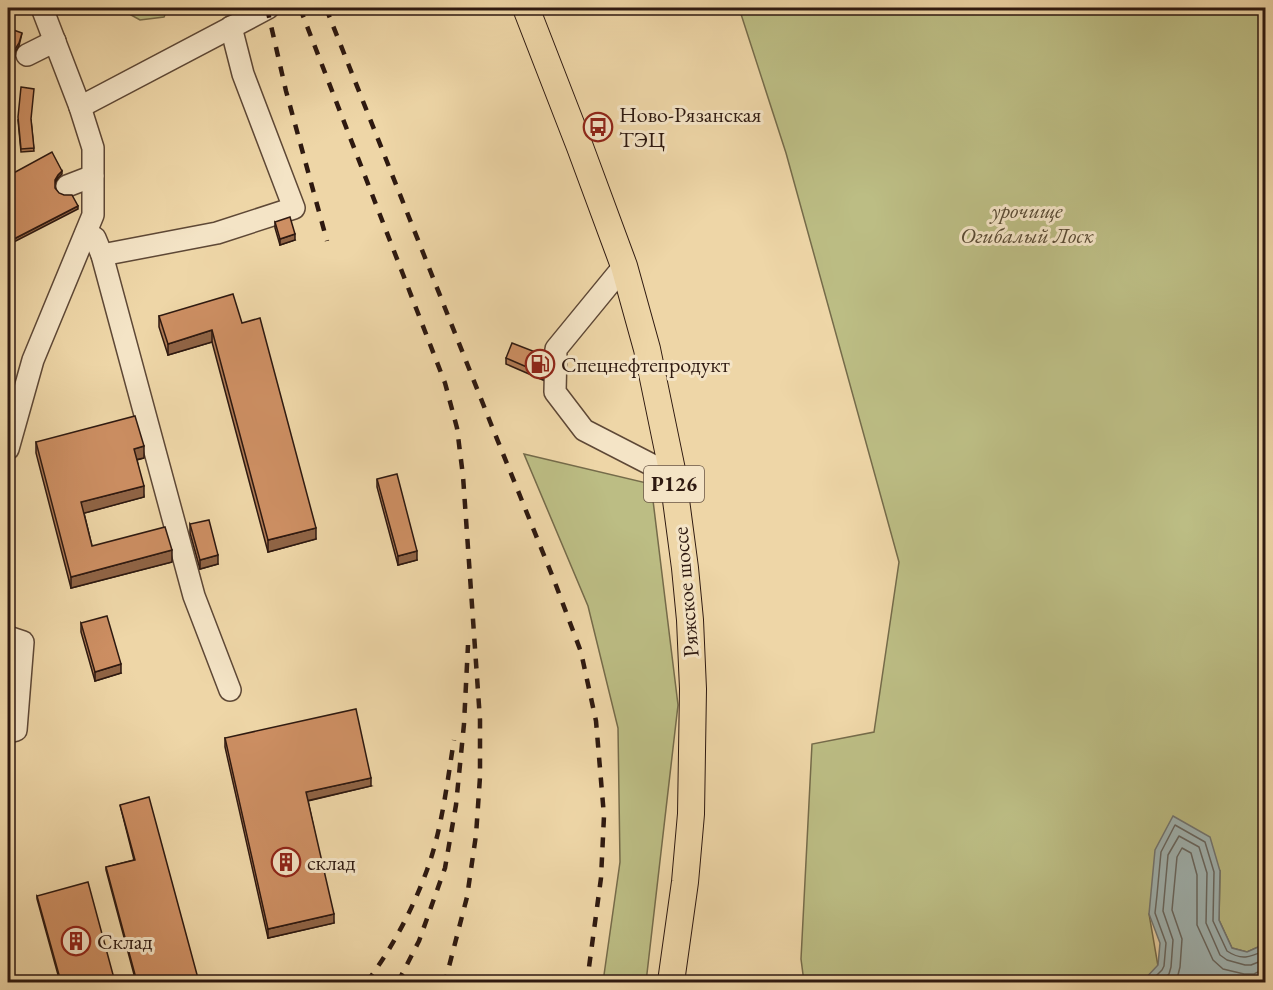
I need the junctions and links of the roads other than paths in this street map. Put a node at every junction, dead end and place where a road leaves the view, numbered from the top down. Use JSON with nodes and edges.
{"nodes":[{"id":1,"x":42,"y":8,"type":"edge"},
{"id":2,"x":268,"y":8,"type":"edge"},
{"id":3,"x":526,"y":8,"type":"edge"},
{"id":4,"x":231,"y":27,"type":"junction"},
{"id":5,"x":55,"y":41,"type":"junction"},
{"id":6,"x":27,"y":56,"type":"dead end"},
{"id":7,"x":80,"y":107,"type":"junction"},
{"id":8,"x":93,"y":176,"type":"junction"},
{"id":9,"x":68,"y":186,"type":"dead end"},
{"id":10,"x":86,"y":233,"type":"junction"},
{"id":11,"x":102,"y":255,"type":"junction"},
{"id":12,"x":624,"y":266,"type":"junction"},
{"id":13,"x":8,"y":449,"type":"edge"},
{"id":14,"x":672,"y":470,"type":"junction"},
{"id":15,"x":8,"y":637,"type":"edge"},
{"id":16,"x":230,"y":690,"type":"dead end"},
{"id":17,"x":8,"y":732,"type":"edge"},
{"id":18,"x":671,"y":982,"type":"edge"}],
"edges":[{"from":1,"to":5,"type":"street"},
{"from":2,"to":4,"type":"street"},
{"from":3,"to":12,"type":"main road","name":"Ряжское шоссе","number":"Р126"},
{"from":4,"to":7,"type":"street"},
{"from":4,"to":11,"type":"street"},
{"from":5,"to":6,"type":"street"},
{"from":5,"to":7,"type":"street"},
{"from":7,"to":8,"type":"street"},
{"from":8,"to":9,"type":"street"},
{"from":8,"to":10,"type":"street"},
{"from":10,"to":11,"type":"street"},
{"from":10,"to":13,"type":"street"},
{"from":11,"to":16,"type":"street"},
{"from":12,"to":14,"type":"main road","name":"Ряжское шоссе","number":"Р126"},
{"from":12,"to":14,"type":"street"},
{"from":14,"to":18,"type":"main road","name":"Ряжское шоссе","number":"Р126"},
{"from":15,"to":17,"type":"street"}]}
